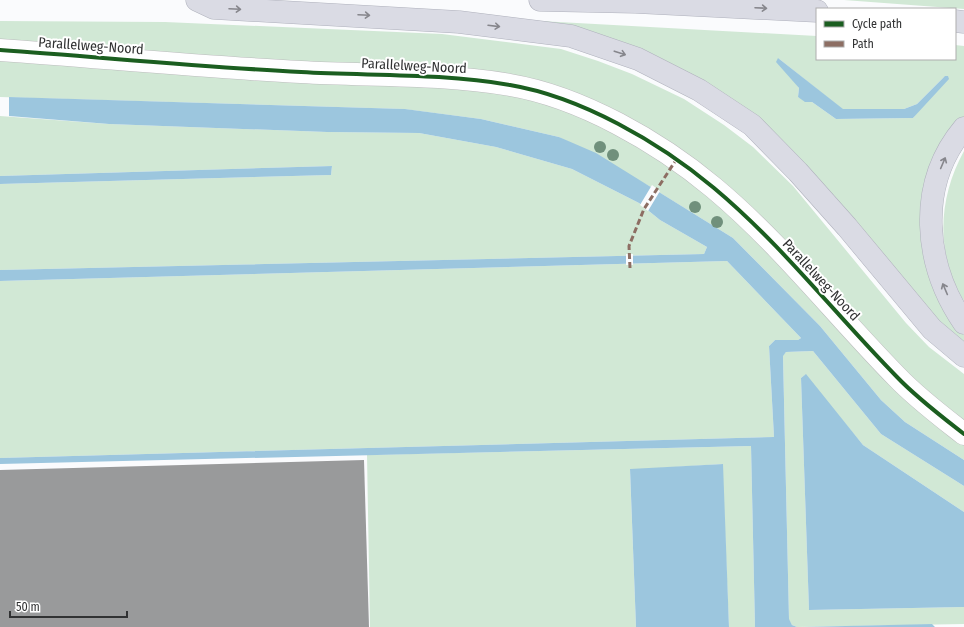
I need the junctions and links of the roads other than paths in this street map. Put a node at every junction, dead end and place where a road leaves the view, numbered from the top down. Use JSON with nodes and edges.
{"nodes":[{"id":1,"x":197,"y":0,"type":"edge"},
{"id":2,"x":540,"y":0,"type":"edge"},
{"id":3,"x":816,"y":11,"type":"edge"},
{"id":4,"x":0,"y":50,"type":"edge"},
{"id":5,"x":964,"y":128,"type":"edge"},
{"id":6,"x":964,"y":323,"type":"edge"},
{"id":7,"x":964,"y":356,"type":"edge"},
{"id":8,"x":964,"y":434,"type":"edge"}],
"edges":[{"from":1,"to":7,"type":"highway","one_way":true},
{"from":2,"to":3,"type":"highway","one_way":true},
{"from":4,"to":8,"type":"street","name":"Parallelweg-Noord"},
{"from":6,"to":5,"type":"highway","one_way":true}]}
